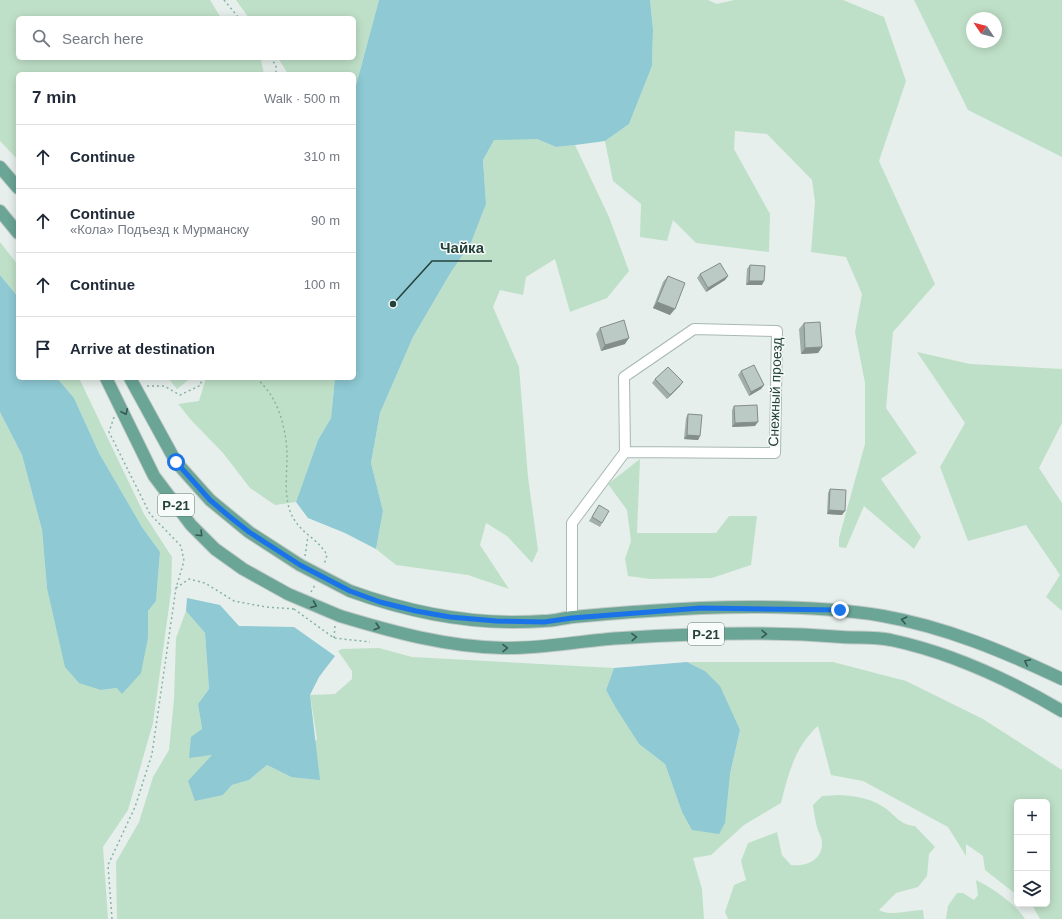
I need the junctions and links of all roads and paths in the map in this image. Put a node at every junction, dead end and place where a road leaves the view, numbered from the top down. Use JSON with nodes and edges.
{"nodes":[{"id":1,"x":224,"y":0,"type":"edge"},
{"id":2,"x":237,"y":16,"type":"edge"},
{"id":3,"x":272,"y":60,"type":"edge"},
{"id":4,"x":276,"y":72,"type":"edge"},
{"id":5,"x":0,"y":167,"type":"edge"},
{"id":6,"x":16,"y":186,"type":"edge"},
{"id":7,"x":0,"y":211,"type":"edge"},
{"id":8,"x":16,"y":231,"type":"edge"},
{"id":9,"x":107,"y":380,"type":"edge"},
{"id":10,"x":201,"y":380,"type":"edge"},
{"id":11,"x":259,"y":380,"type":"edge"},
{"id":12,"x":133,"y":382,"type":"edge"},
{"id":13,"x":119,"y":400,"type":"junction"},
{"id":14,"x":625,"y":452,"type":"junction"},
{"id":15,"x":308,"y":536,"type":"junction"},
{"id":16,"x":302,"y":566,"type":"junction"},
{"id":17,"x":323,"y":567,"type":"dead end"},
{"id":18,"x":317,"y":581,"type":"dead end"},
{"id":19,"x":176,"y":588,"type":"junction"},
{"id":20,"x":310,"y":594,"type":"dead end"},
{"id":21,"x":298,"y":607,"type":"dead end"},
{"id":22,"x":294,"y":609,"type":"junction"},
{"id":23,"x":572,"y":618,"type":"junction"},
{"id":24,"x":370,"y":642,"type":"dead end"},
{"id":25,"x":1062,"y":678,"type":"edge"},
{"id":26,"x":1062,"y":711,"type":"edge"},
{"id":27,"x":112,"y":919,"type":"edge"}],
"edges":[{"from":1,"to":2,"type":"path"},
{"from":3,"to":4,"type":"path"},
{"from":5,"to":6,"type":"main road"},
{"from":7,"to":8,"type":"main road"},
{"from":9,"to":13,"type":"main road","number":"Р-21"},
{"from":10,"to":12,"type":"path"},
{"from":11,"to":15,"type":"path"},
{"from":12,"to":16,"type":"main road","number":"Р-21"},
{"from":13,"to":19,"type":"path"},
{"from":13,"to":26,"type":"main road","number":"Р-21","one_way":true,"bridge":true},
{"from":14,"to":14,"type":"street","name":"Снежный проезд"},
{"from":14,"to":23,"type":"street"},
{"from":15,"to":16,"type":"path"},
{"from":15,"to":17,"type":"path"},
{"from":16,"to":23,"type":"main road","number":"Р-21","bridge":true},
{"from":18,"to":20,"type":"path"},
{"from":19,"to":22,"type":"path"},
{"from":19,"to":27,"type":"path"},
{"from":21,"to":22,"type":"path"},
{"from":22,"to":24,"type":"path"},
{"from":25,"to":23,"type":"main road","number":"Р-21","one_way":true}]}
